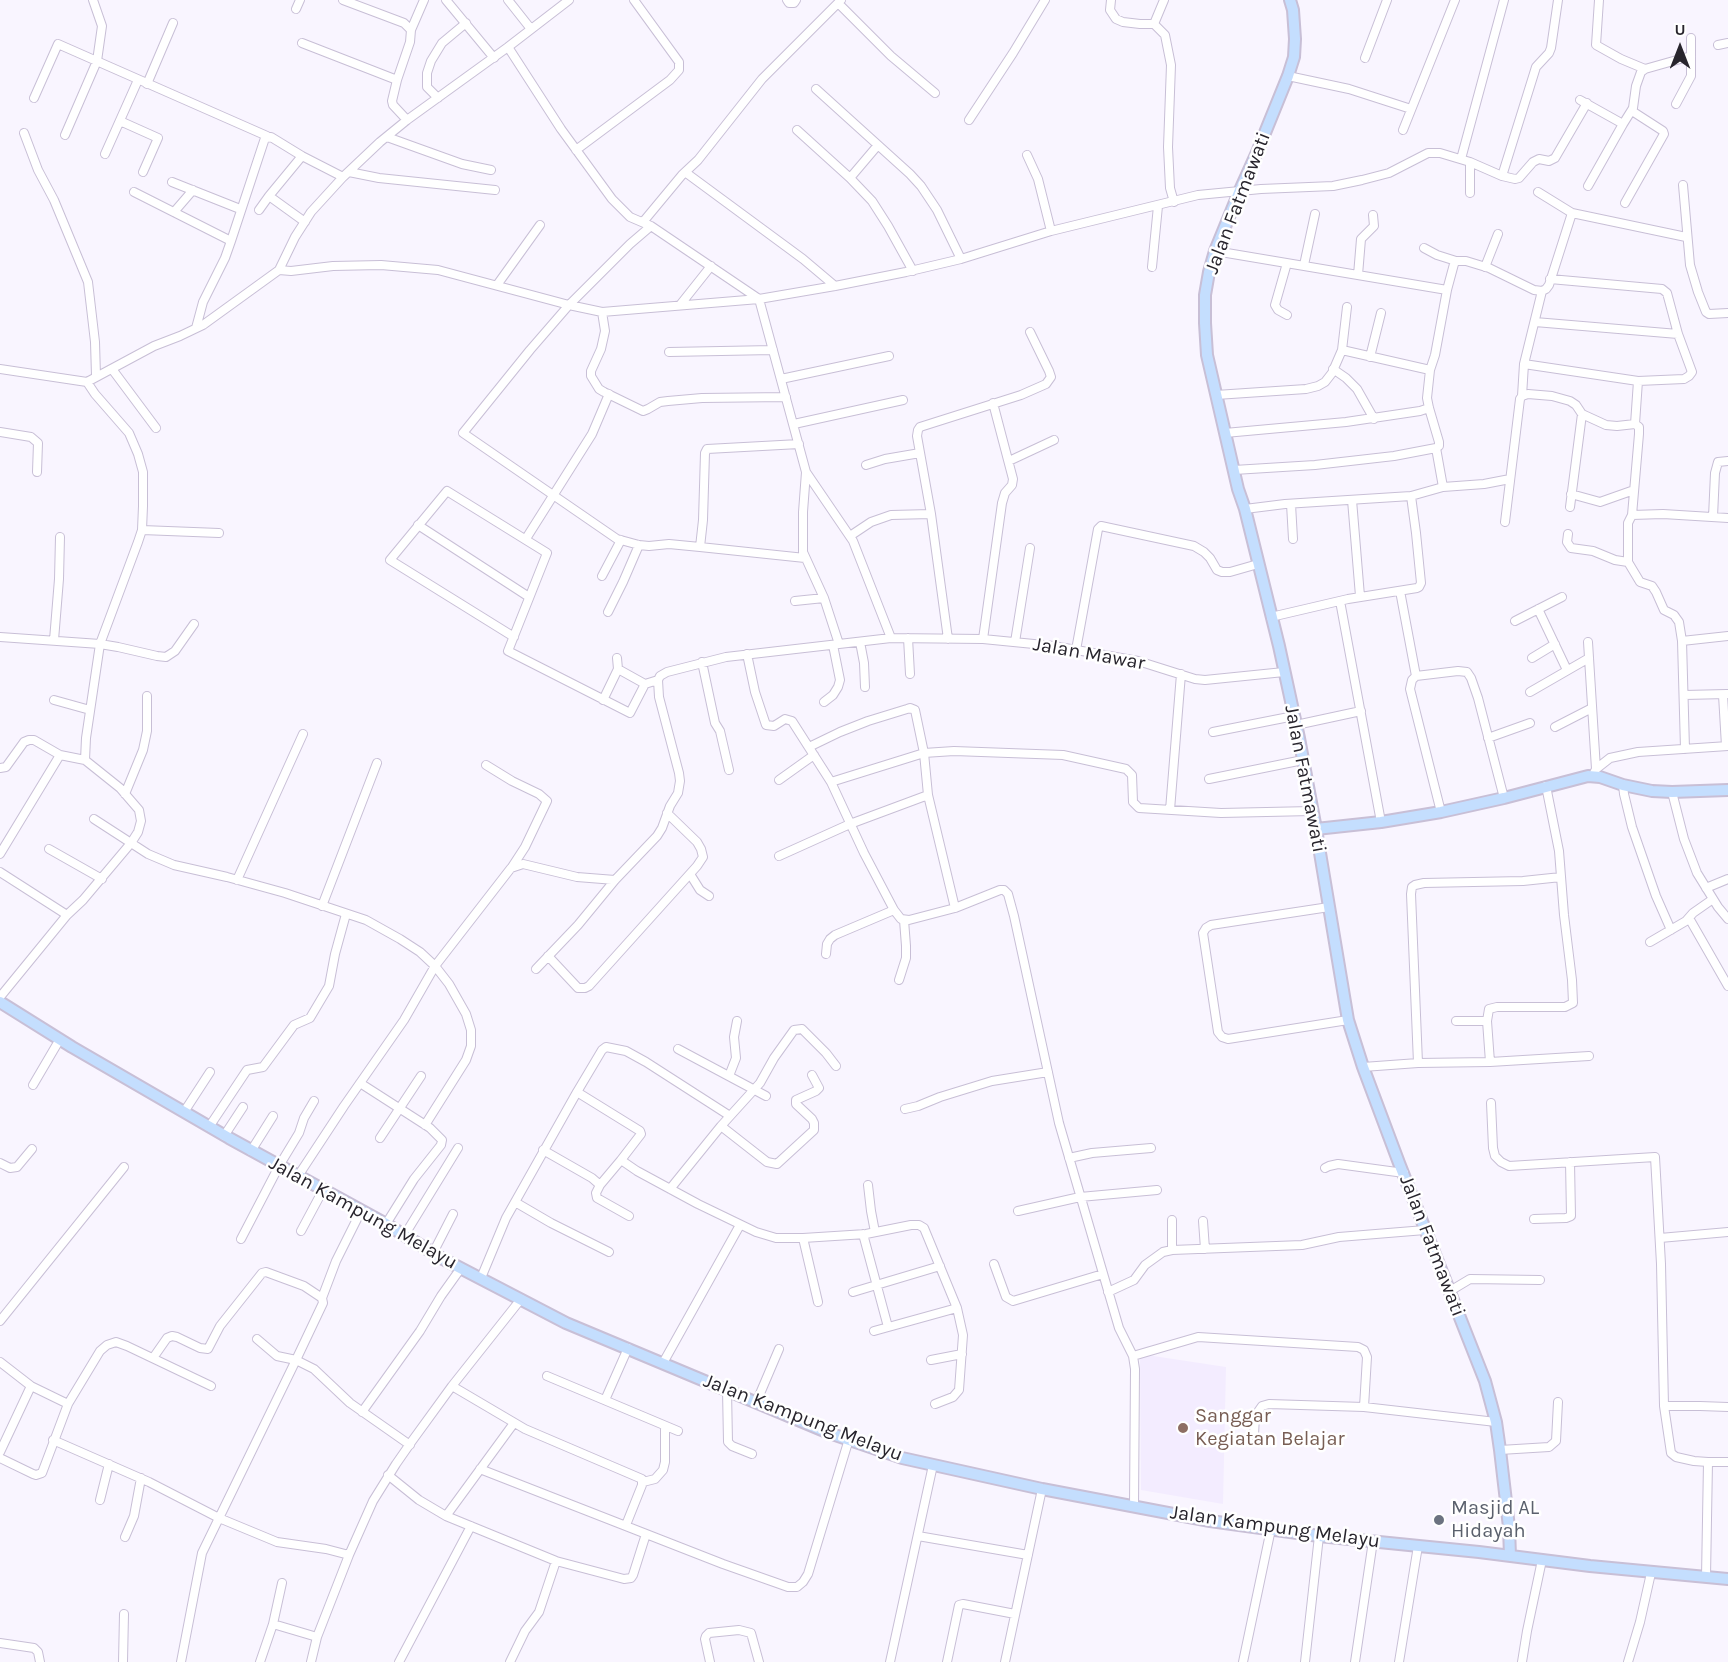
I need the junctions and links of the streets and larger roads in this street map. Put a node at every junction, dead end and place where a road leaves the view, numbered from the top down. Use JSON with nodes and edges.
{"nodes":[{"id":1,"x":93,"y":0,"type":"edge"},
{"id":2,"x":300,"y":0,"type":"edge"},
{"id":3,"x":343,"y":0,"type":"edge"},
{"id":4,"x":424,"y":0,"type":"edge"},
{"id":5,"x":446,"y":0,"type":"edge"},
{"id":6,"x":508,"y":0,"type":"edge"},
{"id":7,"x":634,"y":0,"type":"edge"},
{"id":8,"x":787,"y":0,"type":"edge"},
{"id":9,"x":796,"y":0,"type":"edge"},
{"id":10,"x":1045,"y":0,"type":"edge"},
{"id":11,"x":1111,"y":0,"type":"edge"},
{"id":12,"x":1164,"y":0,"type":"edge"},
{"id":13,"x":1290,"y":0,"type":"edge"},
{"id":14,"x":1387,"y":0,"type":"edge"},
{"id":15,"x":1455,"y":0,"type":"edge"},
{"id":16,"x":1504,"y":0,"type":"edge"},
{"id":17,"x":1558,"y":0,"type":"edge"},
{"id":18,"x":1599,"y":0,"type":"edge"},
{"id":19,"x":566,"y":1,"type":"edge"},
{"id":20,"x":839,"y":2,"type":"edge"},
{"id":21,"x":296,"y":9,"type":"dead end"},
{"id":22,"x":173,"y":23,"type":"dead end"},
{"id":23,"x":466,"y":23,"type":"junction"},
{"id":24,"x":1154,"y":24,"type":"junction"},
{"id":25,"x":531,"y":29,"type":"junction"},
{"id":26,"x":411,"y":30,"type":"junction"},
{"id":27,"x":1691,"y":38,"type":"dead end"},
{"id":28,"x":302,"y":43,"type":"dead end"},
{"id":29,"x":1728,"y":43,"type":"edge"},
{"id":30,"x":1718,"y":45,"type":"dead end"},
{"id":31,"x":508,"y":47,"type":"junction"},
{"id":32,"x":1691,"y":56,"type":"junction"},
{"id":33,"x":494,"y":58,"type":"junction"},
{"id":34,"x":1365,"y":58,"type":"dead end"},
{"id":35,"x":98,"y":61,"type":"junction"},
{"id":36,"x":1645,"y":69,"type":"junction"},
{"id":37,"x":1288,"y":76,"type":"junction"},
{"id":38,"x":138,"y":80,"type":"junction"},
{"id":39,"x":397,"y":80,"type":"junction"},
{"id":40,"x":147,"y":84,"type":"junction"},
{"id":41,"x":816,"y":89,"type":"dead end"},
{"id":42,"x":935,"y":93,"type":"dead end"},
{"id":43,"x":33,"y":98,"type":"dead end"},
{"id":44,"x":438,"y":98,"type":"junction"},
{"id":45,"x":1676,"y":104,"type":"dead end"},
{"id":46,"x":1411,"y":110,"type":"junction"},
{"id":47,"x":1632,"y":111,"type":"junction"},
{"id":48,"x":407,"y":120,"type":"junction"},
{"id":49,"x":969,"y":120,"type":"dead end"},
{"id":50,"x":120,"y":121,"type":"junction"},
{"id":51,"x":1623,"y":124,"type":"junction"},
{"id":52,"x":796,"y":130,"type":"dead end"},
{"id":53,"x":1403,"y":130,"type":"dead end"},
{"id":54,"x":24,"y":133,"type":"dead end"},
{"id":55,"x":65,"y":135,"type":"dead end"},
{"id":56,"x":267,"y":136,"type":"junction"},
{"id":57,"x":387,"y":137,"type":"junction"},
{"id":58,"x":878,"y":145,"type":"junction"},
{"id":59,"x":576,"y":150,"type":"junction"},
{"id":60,"x":105,"y":154,"type":"dead end"},
{"id":61,"x":1027,"y":155,"type":"dead end"},
{"id":62,"x":302,"y":156,"type":"junction"},
{"id":63,"x":1461,"y":159,"type":"junction"},
{"id":64,"x":1470,"y":162,"type":"junction"},
{"id":65,"x":491,"y":170,"type":"dead end"},
{"id":66,"x":143,"y":172,"type":"dead end"},
{"id":67,"x":685,"y":172,"type":"junction"},
{"id":68,"x":346,"y":174,"type":"junction"},
{"id":69,"x":1502,"y":176,"type":"junction"},
{"id":70,"x":850,"y":177,"type":"junction"},
{"id":71,"x":172,"y":182,"type":"dead end"},
{"id":72,"x":1683,"y":185,"type":"dead end"},
{"id":73,"x":1588,"y":186,"type":"dead end"},
{"id":74,"x":193,"y":190,"type":"junction"},
{"id":75,"x":495,"y":190,"type":"dead end"},
{"id":76,"x":1240,"y":190,"type":"junction"},
{"id":77,"x":134,"y":192,"type":"dead end"},
{"id":78,"x":1538,"y":192,"type":"dead end"},
{"id":79,"x":1470,"y":193,"type":"dead end"},
{"id":80,"x":268,"y":196,"type":"junction"},
{"id":81,"x":1173,"y":202,"type":"junction"},
{"id":82,"x":1625,"y":203,"type":"dead end"},
{"id":83,"x":1158,"y":206,"type":"junction"},
{"id":84,"x":240,"y":209,"type":"junction"},
{"id":85,"x":259,"y":210,"type":"dead end"},
{"id":86,"x":174,"y":212,"type":"junction"},
{"id":87,"x":1572,"y":213,"type":"junction"},
{"id":88,"x":1316,"y":214,"type":"dead end"},
{"id":89,"x":1373,"y":215,"type":"dead end"},
{"id":90,"x":305,"y":222,"type":"junction"},
{"id":91,"x":643,"y":222,"type":"junction"},
{"id":92,"x":540,"y":225,"type":"dead end"},
{"id":93,"x":651,"y":226,"type":"junction"},
{"id":94,"x":1052,"y":231,"type":"junction"},
{"id":95,"x":1498,"y":234,"type":"dead end"},
{"id":96,"x":1686,"y":237,"type":"junction"},
{"id":97,"x":231,"y":241,"type":"junction"},
{"id":98,"x":1424,"y":248,"type":"dead end"},
{"id":99,"x":1215,"y":251,"type":"junction"},
{"id":100,"x":961,"y":259,"type":"junction"},
{"id":101,"x":1456,"y":261,"type":"junction"},
{"id":102,"x":1287,"y":262,"type":"junction"},
{"id":103,"x":1304,"y":265,"type":"junction"},
{"id":104,"x":711,"y":266,"type":"junction"},
{"id":105,"x":1152,"y":267,"type":"dead end"},
{"id":106,"x":1485,"y":267,"type":"junction"},
{"id":107,"x":279,"y":270,"type":"junction"},
{"id":108,"x":913,"y":271,"type":"junction"},
{"id":109,"x":1358,"y":275,"type":"junction"},
{"id":110,"x":1550,"y":279,"type":"junction"},
{"id":111,"x":497,"y":285,"type":"junction"},
{"id":112,"x":835,"y":286,"type":"junction"},
{"id":113,"x":1447,"y":290,"type":"junction"},
{"id":114,"x":1542,"y":291,"type":"junction"},
{"id":115,"x":759,"y":298,"type":"junction"},
{"id":116,"x":569,"y":305,"type":"junction"},
{"id":117,"x":680,"y":305,"type":"junction"},
{"id":118,"x":1347,"y":307,"type":"dead end"},
{"id":119,"x":602,"y":312,"type":"junction"},
{"id":120,"x":1381,"y":313,"type":"dead end"},
{"id":121,"x":1728,"y":313,"type":"edge"},
{"id":122,"x":1287,"y":315,"type":"dead end"},
{"id":123,"x":1535,"y":322,"type":"junction"},
{"id":124,"x":196,"y":328,"type":"junction"},
{"id":125,"x":1030,"y":332,"type":"dead end"},
{"id":126,"x":1678,"y":334,"type":"junction"},
{"id":127,"x":773,"y":350,"type":"junction"},
{"id":128,"x":1342,"y":350,"type":"junction"},
{"id":129,"x":669,"y":352,"type":"dead end"},
{"id":130,"x":889,"y":356,"type":"dead end"},
{"id":131,"x":1371,"y":357,"type":"junction"},
{"id":132,"x":1524,"y":364,"type":"junction"},
{"id":133,"x":0,"y":369,"type":"edge"},
{"id":134,"x":112,"y":369,"type":"junction"},
{"id":135,"x":1333,"y":369,"type":"junction"},
{"id":136,"x":1430,"y":370,"type":"junction"},
{"id":137,"x":96,"y":376,"type":"junction"},
{"id":138,"x":781,"y":379,"type":"junction"},
{"id":139,"x":1638,"y":381,"type":"junction"},
{"id":140,"x":87,"y":382,"type":"junction"},
{"id":141,"x":609,"y":394,"type":"junction"},
{"id":142,"x":1216,"y":395,"type":"junction"},
{"id":143,"x":1522,"y":396,"type":"junction"},
{"id":144,"x":786,"y":397,"type":"junction"},
{"id":145,"x":903,"y":400,"type":"dead end"},
{"id":146,"x":993,"y":403,"type":"junction"},
{"id":147,"x":1429,"y":408,"type":"junction"},
{"id":148,"x":1582,"y":414,"type":"junction"},
{"id":149,"x":1374,"y":419,"type":"junction"},
{"id":150,"x":794,"y":424,"type":"junction"},
{"id":151,"x":1635,"y":424,"type":"junction"},
{"id":152,"x":156,"y":428,"type":"dead end"},
{"id":153,"x":0,"y":432,"type":"edge"},
{"id":154,"x":1225,"y":433,"type":"junction"},
{"id":155,"x":1054,"y":440,"type":"dead end"},
{"id":156,"x":799,"y":444,"type":"junction"},
{"id":157,"x":1436,"y":448,"type":"junction"},
{"id":158,"x":920,"y":453,"type":"junction"},
{"id":159,"x":1009,"y":461,"type":"junction"},
{"id":160,"x":1728,"y":461,"type":"edge"},
{"id":161,"x":866,"y":465,"type":"dead end"},
{"id":162,"x":1234,"y":470,"type":"junction"},
{"id":163,"x":37,"y":472,"type":"dead end"},
{"id":164,"x":806,"y":472,"type":"junction"},
{"id":165,"x":1510,"y":479,"type":"junction"},
{"id":166,"x":1443,"y":487,"type":"junction"},
{"id":167,"x":1634,"y":490,"type":"junction"},
{"id":168,"x":1571,"y":494,"type":"junction"},
{"id":169,"x":554,"y":496,"type":"junction"},
{"id":170,"x":1411,"y":496,"type":"junction"},
{"id":171,"x":1352,"y":500,"type":"junction"},
{"id":172,"x":1291,"y":504,"type":"junction"},
{"id":173,"x":1570,"y":507,"type":"dead end"},
{"id":174,"x":1245,"y":509,"type":"junction"},
{"id":175,"x":931,"y":514,"type":"junction"},
{"id":176,"x":1632,"y":515,"type":"junction"},
{"id":177,"x":1713,"y":517,"type":"junction"},
{"id":178,"x":1728,"y":518,"type":"edge"},
{"id":179,"x":1505,"y":522,"type":"dead end"},
{"id":180,"x":418,"y":525,"type":"junction"},
{"id":181,"x":142,"y":530,"type":"junction"},
{"id":182,"x":219,"y":533,"type":"dead end"},
{"id":183,"x":1568,"y":534,"type":"dead end"},
{"id":184,"x":850,"y":536,"type":"junction"},
{"id":185,"x":60,"y":537,"type":"dead end"},
{"id":186,"x":527,"y":537,"type":"dead end"},
{"id":187,"x":621,"y":540,"type":"junction"},
{"id":188,"x":1293,"y":540,"type":"dead end"},
{"id":189,"x":639,"y":545,"type":"junction"},
{"id":190,"x":700,"y":547,"type":"junction"},
{"id":191,"x":1030,"y":548,"type":"dead end"},
{"id":192,"x":805,"y":558,"type":"junction"},
{"id":193,"x":1629,"y":562,"type":"junction"},
{"id":194,"x":1258,"y":564,"type":"junction"},
{"id":195,"x":602,"y":576,"type":"dead end"},
{"id":196,"x":1400,"y":591,"type":"junction"},
{"id":197,"x":529,"y":597,"type":"junction"},
{"id":198,"x":1360,"y":597,"type":"junction"},
{"id":199,"x":1562,"y":597,"type":"dead end"},
{"id":200,"x":824,"y":598,"type":"junction"},
{"id":201,"x":795,"y":601,"type":"dead end"},
{"id":202,"x":1340,"y":601,"type":"junction"},
{"id":203,"x":1538,"y":609,"type":"junction"},
{"id":204,"x":608,"y":612,"type":"dead end"},
{"id":205,"x":1271,"y":617,"type":"junction"},
{"id":206,"x":1515,"y":621,"type":"dead end"},
{"id":207,"x":194,"y":624,"type":"dead end"},
{"id":208,"x":1728,"y":636,"type":"edge"},
{"id":209,"x":0,"y":637,"type":"edge"},
{"id":210,"x":514,"y":637,"type":"junction"},
{"id":211,"x":891,"y":638,"type":"junction"},
{"id":212,"x":908,"y":638,"type":"junction"},
{"id":213,"x":948,"y":639,"type":"junction"},
{"id":214,"x":982,"y":639,"type":"junction"},
{"id":215,"x":54,"y":640,"type":"junction"},
{"id":216,"x":1682,"y":641,"type":"junction"},
{"id":217,"x":860,"y":642,"type":"junction"},
{"id":218,"x":1015,"y":642,"type":"junction"},
{"id":219,"x":1588,"y":642,"type":"dead end"},
{"id":220,"x":100,"y":644,"type":"junction"},
{"id":221,"x":1554,"y":644,"type":"junction"},
{"id":222,"x":836,"y":645,"type":"junction"},
{"id":223,"x":1076,"y":650,"type":"junction"},
{"id":224,"x":747,"y":654,"type":"junction"},
{"id":225,"x":617,"y":658,"type":"dead end"},
{"id":226,"x":1532,"y":658,"type":"dead end"},
{"id":227,"x":1589,"y":658,"type":"junction"},
{"id":228,"x":702,"y":662,"type":"junction"},
{"id":229,"x":618,"y":669,"type":"junction"},
{"id":230,"x":1567,"y":670,"type":"junction"},
{"id":231,"x":1284,"y":672,"type":"junction"},
{"id":232,"x":910,"y":674,"type":"dead end"},
{"id":233,"x":1181,"y":674,"type":"junction"},
{"id":234,"x":1416,"y":676,"type":"junction"},
{"id":235,"x":658,"y":680,"type":"junction"},
{"id":236,"x":645,"y":684,"type":"junction"},
{"id":237,"x":865,"y":687,"type":"dead end"},
{"id":238,"x":1530,"y":692,"type":"dead end"},
{"id":239,"x":1726,"y":694,"type":"edge"},
{"id":240,"x":1684,"y":695,"type":"junction"},
{"id":241,"x":147,"y":696,"type":"dead end"},
{"id":242,"x":54,"y":700,"type":"dead end"},
{"id":243,"x":603,"y":700,"type":"junction"},
{"id":244,"x":824,"y":702,"type":"dead end"},
{"id":245,"x":1592,"y":708,"type":"junction"},
{"id":246,"x":90,"y":710,"type":"junction"},
{"id":247,"x":1361,"y":711,"type":"junction"},
{"id":248,"x":1295,"y":720,"type":"junction"},
{"id":249,"x":1530,"y":723,"type":"dead end"},
{"id":250,"x":1556,"y":727,"type":"dead end"},
{"id":251,"x":1213,"y":732,"type":"dead end"},
{"id":252,"x":303,"y":734,"type":"dead end"},
{"id":253,"x":1488,"y":738,"type":"junction"},
{"id":254,"x":1727,"y":746,"type":"edge"},
{"id":255,"x":809,"y":747,"type":"junction"},
{"id":256,"x":1685,"y":749,"type":"junction"},
{"id":257,"x":924,"y":753,"type":"junction"},
{"id":258,"x":60,"y":755,"type":"junction"},
{"id":259,"x":814,"y":755,"type":"junction"},
{"id":260,"x":85,"y":760,"type":"junction"},
{"id":261,"x":1303,"y":760,"type":"junction"},
{"id":262,"x":377,"y":763,"type":"dead end"},
{"id":263,"x":486,"y":765,"type":"dead end"},
{"id":264,"x":0,"y":768,"type":"edge"},
{"id":265,"x":729,"y":770,"type":"dead end"},
{"id":266,"x":1594,"y":772,"type":"junction"},
{"id":267,"x":1209,"y":779,"type":"dead end"},
{"id":268,"x":779,"y":780,"type":"dead end"},
{"id":269,"x":831,"y":782,"type":"junction"},
{"id":270,"x":1623,"y":785,"type":"junction"},
{"id":271,"x":1546,"y":786,"type":"junction"},
{"id":272,"x":1728,"y":790,"type":"edge"},
{"id":273,"x":1672,"y":792,"type":"junction"},
{"id":274,"x":125,"y":794,"type":"junction"},
{"id":275,"x":928,"y":795,"type":"junction"},
{"id":276,"x":1504,"y":798,"type":"junction"},
{"id":277,"x":1170,"y":810,"type":"junction"},
{"id":278,"x":1312,"y":811,"type":"junction"},
{"id":279,"x":1441,"y":812,"type":"junction"},
{"id":280,"x":667,"y":813,"type":"junction"},
{"id":281,"x":94,"y":819,"type":"dead end"},
{"id":282,"x":1381,"y":822,"type":"junction"},
{"id":283,"x":850,"y":824,"type":"junction"},
{"id":284,"x":1316,"y":829,"type":"junction"},
{"id":285,"x":131,"y":843,"type":"junction"},
{"id":286,"x":49,"y":849,"type":"dead end"},
{"id":287,"x":0,"y":854,"type":"edge"},
{"id":288,"x":520,"y":855,"type":"junction"},
{"id":289,"x":779,"y":856,"type":"dead end"},
{"id":290,"x":523,"y":864,"type":"junction"},
{"id":291,"x":511,"y":868,"type":"junction"},
{"id":292,"x":0,"y":872,"type":"edge"},
{"id":293,"x":690,"y":874,"type":"junction"},
{"id":294,"x":1562,"y":877,"type":"junction"},
{"id":295,"x":102,"y":879,"type":"junction"},
{"id":296,"x":1728,"y":879,"type":"edge"},
{"id":297,"x":237,"y":880,"type":"junction"},
{"id":298,"x":615,"y":880,"type":"junction"},
{"id":299,"x":1706,"y":888,"type":"junction"},
{"id":300,"x":709,"y":896,"type":"dead end"},
{"id":301,"x":1713,"y":899,"type":"junction"},
{"id":302,"x":322,"y":906,"type":"junction"},
{"id":303,"x":1329,"y":907,"type":"junction"},
{"id":304,"x":955,"y":908,"type":"junction"},
{"id":305,"x":894,"y":910,"type":"junction"},
{"id":306,"x":346,"y":914,"type":"junction"},
{"id":307,"x":67,"y":915,"type":"junction"},
{"id":308,"x":1689,"y":918,"type":"junction"},
{"id":309,"x":1728,"y":919,"type":"edge"},
{"id":310,"x":904,"y":920,"type":"junction"},
{"id":311,"x":1671,"y":930,"type":"junction"},
{"id":312,"x":1650,"y":942,"type":"dead end"},
{"id":313,"x":826,"y":954,"type":"dead end"},
{"id":314,"x":548,"y":956,"type":"junction"},
{"id":315,"x":435,"y":966,"type":"junction"},
{"id":316,"x":536,"y":969,"type":"dead end"},
{"id":317,"x":899,"y":980,"type":"dead end"},
{"id":318,"x":1728,"y":986,"type":"edge"},
{"id":319,"x":0,"y":997,"type":"edge"},
{"id":320,"x":0,"y":1002,"type":"edge"},
{"id":321,"x":1347,"y":1020,"type":"junction"},
{"id":322,"x":1456,"y":1020,"type":"dead end"},
{"id":323,"x":1487,"y":1021,"type":"junction"},
{"id":324,"x":737,"y":1022,"type":"dead end"},
{"id":325,"x":60,"y":1039,"type":"junction"},
{"id":326,"x":678,"y":1049,"type":"dead end"},
{"id":327,"x":1589,"y":1056,"type":"dead end"},
{"id":328,"x":1490,"y":1062,"type":"junction"},
{"id":329,"x":1418,"y":1063,"type":"junction"},
{"id":330,"x":836,"y":1066,"type":"dead end"},
{"id":331,"x":1363,"y":1067,"type":"junction"},
{"id":332,"x":210,"y":1072,"type":"dead end"},
{"id":333,"x":1048,"y":1072,"type":"junction"},
{"id":334,"x":812,"y":1075,"type":"dead end"},
{"id":335,"x":421,"y":1076,"type":"dead end"},
{"id":336,"x":729,"y":1076,"type":"junction"},
{"id":337,"x":360,"y":1083,"type":"junction"},
{"id":338,"x":33,"y":1085,"type":"dead end"},
{"id":339,"x":753,"y":1090,"type":"junction"},
{"id":340,"x":577,"y":1092,"type":"junction"},
{"id":341,"x":766,"y":1096,"type":"dead end"},
{"id":342,"x":314,"y":1101,"type":"dead end"},
{"id":343,"x":1491,"y":1103,"type":"dead end"},
{"id":344,"x":243,"y":1107,"type":"dead end"},
{"id":345,"x":400,"y":1108,"type":"junction"},
{"id":346,"x":905,"y":1109,"type":"dead end"},
{"id":347,"x":184,"y":1112,"type":"junction"},
{"id":348,"x":273,"y":1116,"type":"dead end"},
{"id":349,"x":730,"y":1116,"type":"junction"},
{"id":350,"x":425,"y":1125,"type":"junction"},
{"id":351,"x":209,"y":1126,"type":"junction"},
{"id":352,"x":721,"y":1126,"type":"junction"},
{"id":353,"x":224,"y":1136,"type":"junction"},
{"id":354,"x":380,"y":1138,"type":"dead end"},
{"id":355,"x":458,"y":1148,"type":"dead end"},
{"id":356,"x":1151,"y":1148,"type":"dead end"},
{"id":357,"x":32,"y":1149,"type":"dead end"},
{"id":358,"x":543,"y":1150,"type":"junction"},
{"id":359,"x":251,"y":1151,"type":"junction"},
{"id":360,"x":1069,"y":1158,"type":"junction"},
{"id":361,"x":621,"y":1160,"type":"junction"},
{"id":362,"x":1570,"y":1162,"type":"junction"},
{"id":363,"x":0,"y":1164,"type":"edge"},
{"id":364,"x":279,"y":1166,"type":"junction"},
{"id":365,"x":124,"y":1167,"type":"dead end"},
{"id":366,"x":1325,"y":1168,"type":"dead end"},
{"id":367,"x":1404,"y":1173,"type":"junction"},
{"id":368,"x":298,"y":1176,"type":"junction"},
{"id":369,"x":600,"y":1185,"type":"junction"},
{"id":370,"x":868,"y":1185,"type":"dead end"},
{"id":371,"x":670,"y":1189,"type":"junction"},
{"id":372,"x":323,"y":1190,"type":"junction"},
{"id":373,"x":1157,"y":1190,"type":"dead end"},
{"id":374,"x":1080,"y":1197,"type":"junction"},
{"id":375,"x":515,"y":1202,"type":"junction"},
{"id":376,"x":361,"y":1211,"type":"junction"},
{"id":377,"x":1018,"y":1211,"type":"dead end"},
{"id":378,"x":453,"y":1214,"type":"dead end"},
{"id":379,"x":630,"y":1216,"type":"dead end"},
{"id":380,"x":1534,"y":1219,"type":"dead end"},
{"id":381,"x":1172,"y":1220,"type":"dead end"},
{"id":382,"x":1203,"y":1221,"type":"dead end"},
{"id":383,"x":386,"y":1224,"type":"junction"},
{"id":384,"x":740,"y":1225,"type":"junction"},
{"id":385,"x":1425,"y":1230,"type":"junction"},
{"id":386,"x":301,"y":1231,"type":"dead end"},
{"id":387,"x":875,"y":1232,"type":"junction"},
{"id":388,"x":1728,"y":1232,"type":"edge"},
{"id":389,"x":862,"y":1234,"type":"junction"},
{"id":390,"x":405,"y":1236,"type":"junction"},
{"id":391,"x":803,"y":1238,"type":"junction"},
{"id":392,"x":1660,"y":1238,"type":"junction"},
{"id":393,"x":241,"y":1239,"type":"dead end"},
{"id":394,"x":1205,"y":1249,"type":"junction"},
{"id":395,"x":1172,"y":1250,"type":"junction"},
{"id":396,"x":609,"y":1252,"type":"dead end"},
{"id":397,"x":433,"y":1253,"type":"junction"},
{"id":398,"x":994,"y":1264,"type":"dead end"},
{"id":399,"x":940,"y":1266,"type":"junction"},
{"id":400,"x":461,"y":1268,"type":"junction"},
{"id":401,"x":1103,"y":1274,"type":"junction"},
{"id":402,"x":481,"y":1278,"type":"junction"},
{"id":403,"x":1540,"y":1280,"type":"dead end"},
{"id":404,"x":876,"y":1285,"type":"junction"},
{"id":405,"x":1450,"y":1291,"type":"junction"},
{"id":406,"x":853,"y":1292,"type":"dead end"},
{"id":407,"x":1108,"y":1292,"type":"junction"},
{"id":408,"x":322,"y":1298,"type":"junction"},
{"id":409,"x":521,"y":1299,"type":"junction"},
{"id":410,"x":818,"y":1302,"type":"dead end"},
{"id":411,"x":957,"y":1308,"type":"junction"},
{"id":412,"x":0,"y":1321,"type":"edge"},
{"id":413,"x":888,"y":1327,"type":"junction"},
{"id":414,"x":874,"y":1331,"type":"dead end"},
{"id":415,"x":256,"y":1339,"type":"dead end"},
{"id":416,"x":628,"y":1348,"type":"junction"},
{"id":417,"x":779,"y":1349,"type":"dead end"},
{"id":418,"x":962,"y":1354,"type":"junction"},
{"id":419,"x":1133,"y":1356,"type":"junction"},
{"id":420,"x":153,"y":1358,"type":"junction"},
{"id":421,"x":296,"y":1360,"type":"junction"},
{"id":422,"x":931,"y":1360,"type":"dead end"},
{"id":423,"x":0,"y":1362,"type":"edge"},
{"id":424,"x":663,"y":1363,"type":"junction"},
{"id":425,"x":547,"y":1376,"type":"dead end"},
{"id":426,"x":31,"y":1386,"type":"junction"},
{"id":427,"x":211,"y":1386,"type":"dead end"},
{"id":428,"x":452,"y":1386,"type":"junction"},
{"id":429,"x":727,"y":1390,"type":"junction"},
{"id":430,"x":604,"y":1400,"type":"junction"},
{"id":431,"x":1558,"y":1401,"type":"dead end"},
{"id":432,"x":756,"y":1403,"type":"junction"},
{"id":433,"x":68,"y":1404,"type":"junction"},
{"id":434,"x":935,"y":1404,"type":"dead end"},
{"id":435,"x":1664,"y":1406,"type":"junction"},
{"id":436,"x":1364,"y":1407,"type":"junction"},
{"id":437,"x":1728,"y":1407,"type":"edge"},
{"id":438,"x":362,"y":1412,"type":"junction"},
{"id":439,"x":1496,"y":1422,"type":"junction"},
{"id":440,"x":514,"y":1423,"type":"junction"},
{"id":441,"x":665,"y":1426,"type":"junction"},
{"id":442,"x":678,"y":1431,"type":"dead end"},
{"id":443,"x":1254,"y":1435,"type":"dead end"},
{"id":444,"x":849,"y":1439,"type":"junction"},
{"id":445,"x":53,"y":1440,"type":"junction"},
{"id":446,"x":410,"y":1445,"type":"junction"},
{"id":447,"x":1500,"y":1450,"type":"junction"},
{"id":448,"x":0,"y":1452,"type":"edge"},
{"id":449,"x":752,"y":1454,"type":"dead end"},
{"id":450,"x":0,"y":1458,"type":"edge"},
{"id":451,"x":1708,"y":1462,"type":"junction"},
{"id":452,"x":1728,"y":1462,"type":"edge"},
{"id":453,"x":109,"y":1464,"type":"junction"},
{"id":454,"x":933,"y":1465,"type":"junction"},
{"id":455,"x":480,"y":1469,"type":"junction"},
{"id":456,"x":388,"y":1475,"type":"junction"},
{"id":457,"x":141,"y":1478,"type":"junction"},
{"id":458,"x":643,"y":1482,"type":"junction"},
{"id":459,"x":1042,"y":1489,"type":"junction"},
{"id":460,"x":100,"y":1500,"type":"dead end"},
{"id":461,"x":1134,"y":1506,"type":"junction"},
{"id":462,"x":446,"y":1516,"type":"junction"},
{"id":463,"x":219,"y":1518,"type":"junction"},
{"id":464,"x":626,"y":1525,"type":"junction"},
{"id":465,"x":471,"y":1526,"type":"junction"},
{"id":466,"x":1271,"y":1529,"type":"junction"},
{"id":467,"x":646,"y":1534,"type":"junction"},
{"id":468,"x":918,"y":1536,"type":"junction"},
{"id":469,"x":1319,"y":1536,"type":"junction"},
{"id":470,"x":125,"y":1537,"type":"dead end"},
{"id":471,"x":1373,"y":1541,"type":"junction"},
{"id":472,"x":1418,"y":1546,"type":"junction"},
{"id":473,"x":1028,"y":1555,"type":"junction"},
{"id":474,"x":349,"y":1556,"type":"junction"},
{"id":475,"x":1510,"y":1556,"type":"junction"},
{"id":476,"x":1542,"y":1560,"type":"junction"},
{"id":477,"x":555,"y":1562,"type":"junction"},
{"id":478,"x":1651,"y":1573,"type":"junction"},
{"id":479,"x":1706,"y":1577,"type":"junction"},
{"id":480,"x":1728,"y":1579,"type":"edge"},
{"id":481,"x":282,"y":1584,"type":"dead end"},
{"id":482,"x":123,"y":1614,"type":"dead end"},
{"id":483,"x":1015,"y":1614,"type":"junction"},
{"id":484,"x":273,"y":1624,"type":"junction"},
{"id":485,"x":317,"y":1637,"type":"junction"},
{"id":486,"x":0,"y":1643,"type":"edge"},
{"id":487,"x":314,"y":1661,"type":"edge"},
{"id":488,"x":40,"y":1662,"type":"edge"},
{"id":489,"x":123,"y":1662,"type":"edge"},
{"id":490,"x":181,"y":1662,"type":"edge"},
{"id":491,"x":260,"y":1662,"type":"edge"},
{"id":492,"x":399,"y":1662,"type":"edge"},
{"id":493,"x":510,"y":1662,"type":"edge"},
{"id":494,"x":710,"y":1662,"type":"edge"},
{"id":495,"x":759,"y":1662,"type":"edge"},
{"id":496,"x":890,"y":1662,"type":"edge"},
{"id":497,"x":947,"y":1662,"type":"edge"},
{"id":498,"x":1005,"y":1662,"type":"edge"},
{"id":499,"x":1243,"y":1662,"type":"edge"},
{"id":500,"x":1305,"y":1662,"type":"edge"},
{"id":501,"x":1355,"y":1662,"type":"edge"},
{"id":502,"x":1399,"y":1662,"type":"edge"},
{"id":503,"x":1522,"y":1662,"type":"edge"},
{"id":504,"x":1628,"y":1662,"type":"edge"}],
"edges":[{"from":1,"to":35,"type":"street"},
{"from":2,"to":21,"type":"street"},
{"from":3,"to":26,"type":"street"},
{"from":4,"to":26,"type":"street"},
{"from":5,"to":23,"type":"street"},
{"from":6,"to":25,"type":"street"},
{"from":7,"to":59,"type":"street"},
{"from":8,"to":9,"type":"street"},
{"from":10,"to":49,"type":"street"},
{"from":11,"to":24,"type":"street"},
{"from":12,"to":24,"type":"street"},
{"from":13,"to":37,"type":"street","name":"Jalan Fatmawati"},
{"from":14,"to":34,"type":"street"},
{"from":15,"to":46,"type":"street"},
{"from":16,"to":63,"type":"street"},
{"from":17,"to":69,"type":"street"},
{"from":18,"to":36,"type":"street"},
{"from":19,"to":25,"type":"street"},
{"from":20,"to":42,"type":"street"},
{"from":20,"to":67,"type":"street"},
{"from":22,"to":40,"type":"street"},
{"from":23,"to":33,"type":"street"},
{"from":23,"to":44,"type":"street"},
{"from":24,"to":81,"type":"street"},
{"from":25,"to":31,"type":"street"},
{"from":26,"to":39,"type":"street"},
{"from":27,"to":32,"type":"street"},
{"from":28,"to":39,"type":"street"},
{"from":29,"to":30,"type":"street"},
{"from":31,"to":33,"type":"street"},
{"from":31,"to":59,"type":"street"},
{"from":32,"to":36,"type":"street"},
{"from":32,"to":45,"type":"street"},
{"from":33,"to":44,"type":"street"},
{"from":35,"to":38,"type":"street"},
{"from":35,"to":43,"type":"street"},
{"from":35,"to":55,"type":"street"},
{"from":36,"to":47,"type":"street"},
{"from":37,"to":46,"type":"street"},
{"from":37,"to":76,"type":"street","name":"Jalan Fatmawati"},
{"from":38,"to":40,"type":"street"},
{"from":38,"to":50,"type":"street"},
{"from":39,"to":48,"type":"street"},
{"from":40,"to":56,"type":"street"},
{"from":41,"to":58,"type":"street"},
{"from":44,"to":48,"type":"street"},
{"from":46,"to":53,"type":"street"},
{"from":47,"to":51,"type":"street"},
{"from":47,"to":82,"type":"street"},
{"from":48,"to":57,"type":"street"},
{"from":50,"to":60,"type":"street"},
{"from":50,"to":66,"type":"street"},
{"from":51,"to":69,"type":"street"},
{"from":51,"to":73,"type":"street"},
{"from":52,"to":70,"type":"street"},
{"from":54,"to":137,"type":"street"},
{"from":56,"to":62,"type":"street"},
{"from":56,"to":84,"type":"street"},
{"from":57,"to":65,"type":"street"},
{"from":57,"to":68,"type":"street"},
{"from":58,"to":70,"type":"street"},
{"from":58,"to":100,"type":"street"},
{"from":59,"to":91,"type":"street"},
{"from":61,"to":94,"type":"street"},
{"from":62,"to":68,"type":"street"},
{"from":62,"to":80,"type":"street"},
{"from":63,"to":64,"type":"street"},
{"from":63,"to":76,"type":"street"},
{"from":64,"to":69,"type":"street"},
{"from":64,"to":79,"type":"street"},
{"from":67,"to":91,"type":"street"},
{"from":67,"to":112,"type":"street"},
{"from":68,"to":75,"type":"street"},
{"from":68,"to":90,"type":"street"},
{"from":70,"to":108,"type":"street"},
{"from":71,"to":74,"type":"street"},
{"from":72,"to":96,"type":"street"},
{"from":74,"to":84,"type":"street"},
{"from":74,"to":86,"type":"street"},
{"from":76,"to":81,"type":"street"},
{"from":76,"to":99,"type":"street","name":"Jalan Fatmawati"},
{"from":77,"to":86,"type":"street"},
{"from":78,"to":87,"type":"street"},
{"from":80,"to":85,"type":"street"},
{"from":80,"to":90,"type":"street"},
{"from":81,"to":83,"type":"street"},
{"from":83,"to":94,"type":"street"},
{"from":83,"to":105,"type":"street"},
{"from":84,"to":97,"type":"street"},
{"from":86,"to":97,"type":"street"},
{"from":87,"to":96,"type":"street"},
{"from":87,"to":110,"type":"street"},
{"from":88,"to":103,"type":"street"},
{"from":89,"to":109,"type":"street"},
{"from":90,"to":107,"type":"street"},
{"from":91,"to":93,"type":"street"},
{"from":92,"to":111,"type":"street"},
{"from":93,"to":104,"type":"street"},
{"from":93,"to":116,"type":"street"},
{"from":94,"to":100,"type":"street"},
{"from":95,"to":106,"type":"street"},
{"from":96,"to":121,"type":"street"},
{"from":97,"to":124,"type":"street"},
{"from":98,"to":101,"type":"street"},
{"from":99,"to":102,"type":"street"},
{"from":99,"to":142,"type":"street","name":"Jalan Fatmawati"},
{"from":100,"to":108,"type":"street"},
{"from":101,"to":106,"type":"street"},
{"from":101,"to":113,"type":"street"},
{"from":102,"to":103,"type":"street"},
{"from":102,"to":122,"type":"street"},
{"from":103,"to":109,"type":"street"},
{"from":104,"to":115,"type":"street"},
{"from":104,"to":117,"type":"street"},
{"from":106,"to":114,"type":"street"},
{"from":107,"to":111,"type":"street"},
{"from":107,"to":124,"type":"street"},
{"from":108,"to":112,"type":"street"},
{"from":109,"to":113,"type":"street"},
{"from":110,"to":114,"type":"street"},
{"from":110,"to":126,"type":"street"},
{"from":111,"to":116,"type":"street"},
{"from":112,"to":115,"type":"street"},
{"from":113,"to":136,"type":"street"},
{"from":114,"to":123,"type":"street"},
{"from":115,"to":117,"type":"street"},
{"from":115,"to":127,"type":"street"},
{"from":116,"to":119,"type":"street"},
{"from":116,"to":169,"type":"street"},
{"from":117,"to":119,"type":"street"},
{"from":118,"to":128,"type":"street"},
{"from":119,"to":141,"type":"street"},
{"from":120,"to":131,"type":"street"},
{"from":123,"to":126,"type":"street"},
{"from":123,"to":132,"type":"street"},
{"from":124,"to":134,"type":"street"},
{"from":125,"to":146,"type":"street"},
{"from":126,"to":139,"type":"street"},
{"from":127,"to":129,"type":"street"},
{"from":127,"to":138,"type":"street"},
{"from":128,"to":131,"type":"street"},
{"from":128,"to":135,"type":"street"},
{"from":130,"to":138,"type":"street"},
{"from":131,"to":136,"type":"street"},
{"from":132,"to":139,"type":"street"},
{"from":132,"to":143,"type":"street"},
{"from":133,"to":140,"type":"street"},
{"from":134,"to":137,"type":"street"},
{"from":134,"to":152,"type":"street"},
{"from":135,"to":142,"type":"street"},
{"from":135,"to":149,"type":"street"},
{"from":136,"to":147,"type":"street"},
{"from":137,"to":140,"type":"street"},
{"from":138,"to":144,"type":"street"},
{"from":139,"to":151,"type":"street"},
{"from":140,"to":181,"type":"street"},
{"from":141,"to":144,"type":"street"},
{"from":141,"to":169,"type":"street"},
{"from":142,"to":154,"type":"street","name":"Jalan Fatmawati"},
{"from":143,"to":148,"type":"street"},
{"from":143,"to":165,"type":"street"},
{"from":144,"to":150,"type":"street"},
{"from":145,"to":150,"type":"street"},
{"from":146,"to":158,"type":"street"},
{"from":146,"to":159,"type":"street"},
{"from":147,"to":149,"type":"street"},
{"from":147,"to":157,"type":"street"},
{"from":148,"to":151,"type":"street"},
{"from":148,"to":168,"type":"street"},
{"from":149,"to":154,"type":"street"},
{"from":150,"to":156,"type":"street"},
{"from":151,"to":167,"type":"street"},
{"from":153,"to":163,"type":"street"},
{"from":154,"to":162,"type":"street","name":"Jalan Fatmawati"},
{"from":155,"to":159,"type":"street"},
{"from":156,"to":164,"type":"street"},
{"from":156,"to":190,"type":"street"},
{"from":157,"to":162,"type":"street"},
{"from":157,"to":166,"type":"street"},
{"from":158,"to":161,"type":"street"},
{"from":158,"to":175,"type":"street"},
{"from":159,"to":214,"type":"street"},
{"from":160,"to":177,"type":"street"},
{"from":162,"to":174,"type":"street","name":"Jalan Fatmawati"},
{"from":164,"to":184,"type":"street"},
{"from":164,"to":192,"type":"street"},
{"from":165,"to":166,"type":"street"},
{"from":165,"to":179,"type":"street"},
{"from":166,"to":170,"type":"street"},
{"from":167,"to":168,"type":"street"},
{"from":167,"to":176,"type":"street"},
{"from":168,"to":173,"type":"street"},
{"from":169,"to":186,"type":"street"},
{"from":169,"to":187,"type":"street"},
{"from":170,"to":171,"type":"street"},
{"from":170,"to":196,"type":"street"},
{"from":171,"to":172,"type":"street"},
{"from":171,"to":198,"type":"street"},
{"from":172,"to":174,"type":"street"},
{"from":172,"to":188,"type":"street"},
{"from":174,"to":194,"type":"street","name":"Jalan Fatmawati"},
{"from":175,"to":184,"type":"street"},
{"from":175,"to":213,"type":"street"},
{"from":176,"to":177,"type":"street"},
{"from":176,"to":193,"type":"street"},
{"from":177,"to":178,"type":"street"},
{"from":180,"to":197,"type":"street"},
{"from":180,"to":197,"type":"street"},
{"from":180,"to":210,"type":"street"},
{"from":181,"to":182,"type":"street"},
{"from":181,"to":220,"type":"street"},
{"from":183,"to":193,"type":"street"},
{"from":184,"to":211,"type":"street"},
{"from":185,"to":215,"type":"street"},
{"from":187,"to":189,"type":"street"},
{"from":187,"to":195,"type":"street"},
{"from":189,"to":190,"type":"street"},
{"from":189,"to":204,"type":"street"},
{"from":190,"to":192,"type":"street"},
{"from":191,"to":218,"type":"street"},
{"from":192,"to":200,"type":"street"},
{"from":193,"to":216,"type":"street"},
{"from":194,"to":205,"type":"street","name":"Jalan Fatmawati"},
{"from":194,"to":223,"type":"street"},
{"from":196,"to":198,"type":"street"},
{"from":196,"to":234,"type":"street"},
{"from":197,"to":210,"type":"street"},
{"from":198,"to":202,"type":"street"},
{"from":199,"to":203,"type":"street"},
{"from":200,"to":201,"type":"street"},
{"from":200,"to":222,"type":"street"},
{"from":202,"to":205,"type":"street"},
{"from":202,"to":247,"type":"street"},
{"from":203,"to":206,"type":"street"},
{"from":203,"to":221,"type":"street"},
{"from":205,"to":231,"type":"street","name":"Jalan Fatmawati"},
{"from":207,"to":220,"type":"street"},
{"from":208,"to":216,"type":"street"},
{"from":209,"to":215,"type":"street"},
{"from":210,"to":243,"type":"street"},
{"from":211,"to":212,"type":"street","name":"Jalan Mawar"},
{"from":211,"to":217,"type":"street","name":"Jalan Mawar"},
{"from":212,"to":213,"type":"street","name":"Jalan Mawar"},
{"from":212,"to":232,"type":"street"},
{"from":213,"to":214,"type":"street","name":"Jalan Mawar"},
{"from":214,"to":218,"type":"street","name":"Jalan Mawar"},
{"from":215,"to":220,"type":"street"},
{"from":216,"to":240,"type":"street"},
{"from":217,"to":222,"type":"street","name":"Jalan Mawar"},
{"from":217,"to":237,"type":"street"},
{"from":218,"to":223,"type":"street","name":"Jalan Mawar"},
{"from":219,"to":227,"type":"street"},
{"from":220,"to":246,"type":"street"},
{"from":221,"to":226,"type":"street"},
{"from":221,"to":230,"type":"street"},
{"from":222,"to":224,"type":"street","name":"Jalan Mawar"},
{"from":222,"to":244,"type":"street"},
{"from":223,"to":233,"type":"street","name":"Jalan Mawar"},
{"from":224,"to":228,"type":"street","name":"Jalan Mawar"},
{"from":224,"to":255,"type":"street"},
{"from":225,"to":229,"type":"street"},
{"from":227,"to":230,"type":"street"},
{"from":227,"to":245,"type":"street"},
{"from":228,"to":235,"type":"street","name":"Jalan Mawar"},
{"from":228,"to":265,"type":"street"},
{"from":229,"to":236,"type":"street"},
{"from":229,"to":243,"type":"street"},
{"from":230,"to":238,"type":"street"},
{"from":231,"to":233,"type":"street","name":"Jalan Mawar"},
{"from":231,"to":248,"type":"street","name":"Jalan Fatmawati"},
{"from":233,"to":277,"type":"street"},
{"from":234,"to":253,"type":"street"},
{"from":234,"to":279,"type":"street"},
{"from":235,"to":236,"type":"street","name":"Jalan Mawar"},
{"from":235,"to":280,"type":"street"},
{"from":236,"to":243,"type":"street"},
{"from":239,"to":240,"type":"street"},
{"from":239,"to":254,"type":"street"},
{"from":240,"to":256,"type":"street"},
{"from":241,"to":274,"type":"street"},
{"from":242,"to":246,"type":"street"},
{"from":245,"to":250,"type":"street"},
{"from":245,"to":266,"type":"street"},
{"from":246,"to":260,"type":"street"},
{"from":247,"to":248,"type":"street"},
{"from":247,"to":282,"type":"street"},
{"from":248,"to":251,"type":"street"},
{"from":248,"to":261,"type":"street","name":"Jalan Fatmawati"},
{"from":249,"to":253,"type":"street"},
{"from":252,"to":297,"type":"street"},
{"from":253,"to":276,"type":"street"},
{"from":254,"to":256,"type":"street"},
{"from":255,"to":257,"type":"street"},
{"from":255,"to":259,"type":"street"},
{"from":256,"to":266,"type":"street"},
{"from":257,"to":269,"type":"street"},
{"from":257,"to":275,"type":"street"},
{"from":257,"to":277,"type":"street"},
{"from":258,"to":260,"type":"street"},
{"from":258,"to":264,"type":"street"},
{"from":258,"to":287,"type":"street"},
{"from":259,"to":268,"type":"street"},
{"from":259,"to":269,"type":"street"},
{"from":260,"to":274,"type":"street"},
{"from":261,"to":267,"type":"street"},
{"from":261,"to":278,"type":"street","name":"Jalan Fatmawati"},
{"from":262,"to":302,"type":"street"},
{"from":263,"to":288,"type":"street"},
{"from":266,"to":270,"type":"street"},
{"from":266,"to":271,"type":"street"},
{"from":269,"to":283,"type":"street"},
{"from":270,"to":273,"type":"street"},
{"from":270,"to":311,"type":"street"},
{"from":271,"to":276,"type":"street"},
{"from":271,"to":294,"type":"street"},
{"from":272,"to":273,"type":"street"},
{"from":273,"to":299,"type":"street"},
{"from":274,"to":285,"type":"street"},
{"from":275,"to":283,"type":"street"},
{"from":275,"to":304,"type":"street"},
{"from":276,"to":279,"type":"street"},
{"from":277,"to":278,"type":"street"},
{"from":278,"to":284,"type":"street","name":"Jalan Fatmawati"},
{"from":279,"to":282,"type":"street"},
{"from":280,"to":293,"type":"street"},
{"from":280,"to":298,"type":"street"},
{"from":281,"to":285,"type":"street"},
{"from":282,"to":284,"type":"street"},
{"from":283,"to":289,"type":"street"},
{"from":283,"to":305,"type":"street"},
{"from":284,"to":303,"type":"street","name":"Jalan Fatmawati"},
{"from":285,"to":295,"type":"street"},
{"from":285,"to":297,"type":"street"},
{"from":286,"to":295,"type":"street"},
{"from":288,"to":290,"type":"street"},
{"from":288,"to":291,"type":"street"},
{"from":290,"to":291,"type":"street"},
{"from":290,"to":298,"type":"street"},
{"from":291,"to":315,"type":"street"},
{"from":292,"to":307,"type":"street"},
{"from":293,"to":300,"type":"street"},
{"from":293,"to":314,"type":"street"},
{"from":294,"to":323,"type":"street"},
{"from":294,"to":329,"type":"street"},
{"from":295,"to":307,"type":"street"},
{"from":296,"to":299,"type":"street"},
{"from":297,"to":302,"type":"street"},
{"from":298,"to":314,"type":"street"},
{"from":299,"to":301,"type":"street"},
{"from":301,"to":308,"type":"street"},
{"from":301,"to":309,"type":"street"},
{"from":302,"to":306,"type":"street"},
{"from":303,"to":321,"type":"street","name":"Jalan Fatmawati"},
{"from":303,"to":321,"type":"street"},
{"from":304,"to":310,"type":"street"},
{"from":304,"to":333,"type":"street"},
{"from":305,"to":310,"type":"street"},
{"from":305,"to":313,"type":"street"},
{"from":306,"to":315,"type":"street"},
{"from":306,"to":351,"type":"street"},
{"from":307,"to":319,"type":"street"},
{"from":308,"to":311,"type":"street"},
{"from":308,"to":318,"type":"street"},
{"from":310,"to":317,"type":"street"},
{"from":311,"to":312,"type":"street"},
{"from":314,"to":316,"type":"street"},
{"from":315,"to":337,"type":"street"},
{"from":315,"to":350,"type":"street"},
{"from":320,"to":325,"type":"street","name":"Jalan Kampung Melayu"},
{"from":321,"to":331,"type":"street","name":"Jalan Fatmawati"},
{"from":322,"to":323,"type":"street"},
{"from":323,"to":328,"type":"street"},
{"from":324,"to":336,"type":"street"},
{"from":325,"to":338,"type":"street"},
{"from":325,"to":347,"type":"street","name":"Jalan Kampung Melayu"},
{"from":326,"to":336,"type":"street"},
{"from":327,"to":328,"type":"street"},
{"from":328,"to":329,"type":"street"},
{"from":329,"to":331,"type":"street"},
{"from":330,"to":339,"type":"street"},
{"from":331,"to":367,"type":"street","name":"Jalan Fatmawati"},
{"from":332,"to":347,"type":"street"},
{"from":333,"to":346,"type":"street"},
{"from":333,"to":360,"type":"street"},
{"from":334,"to":352,"type":"street"},
{"from":335,"to":345,"type":"street"},
{"from":336,"to":339,"type":"street"},
{"from":337,"to":345,"type":"street"},
{"from":337,"to":368,"type":"street"},
{"from":339,"to":341,"type":"street"},
{"from":339,"to":349,"type":"street"},
{"from":340,"to":349,"type":"street"},
{"from":340,"to":358,"type":"street"},
{"from":340,"to":361,"type":"street"},
{"from":342,"to":364,"type":"street"},
{"from":343,"to":362,"type":"street"},
{"from":344,"to":353,"type":"street"},
{"from":345,"to":350,"type":"street"},
{"from":345,"to":354,"type":"street"},
{"from":347,"to":351,"type":"street","name":"Jalan Kampung Melayu"},
{"from":348,"to":359,"type":"street"},
{"from":349,"to":352,"type":"street"},
{"from":350,"to":383,"type":"street"},
{"from":351,"to":353,"type":"street","name":"Jalan Kampung Melayu"},
{"from":352,"to":371,"type":"street"},
{"from":353,"to":359,"type":"street","name":"Jalan Kampung Melayu"},
{"from":355,"to":390,"type":"street"},
{"from":356,"to":360,"type":"street"},
{"from":357,"to":363,"type":"street"},
{"from":358,"to":369,"type":"street"},
{"from":358,"to":375,"type":"street"},
{"from":359,"to":364,"type":"street","name":"Jalan Kampung Melayu"},
{"from":360,"to":374,"type":"street"},
{"from":361,"to":369,"type":"street"},
{"from":361,"to":371,"type":"street"},
{"from":362,"to":380,"type":"street"},
{"from":362,"to":392,"type":"street"},
{"from":364,"to":368,"type":"street","name":"Jalan Kampung Melayu"},
{"from":364,"to":393,"type":"street"},
{"from":365,"to":412,"type":"street"},
{"from":366,"to":367,"type":"street"},
{"from":367,"to":385,"type":"street","name":"Jalan Fatmawati"},
{"from":368,"to":372,"type":"street","name":"Jalan Kampung Melayu"},
{"from":369,"to":379,"type":"street"},
{"from":370,"to":387,"type":"street"},
{"from":371,"to":384,"type":"street"},
{"from":372,"to":376,"type":"street","name":"Jalan Kampung Melayu"},
{"from":372,"to":386,"type":"street"},
{"from":373,"to":374,"type":"street"},
{"from":374,"to":377,"type":"street"},
{"from":374,"to":401,"type":"street"},
{"from":375,"to":396,"type":"street"},
{"from":375,"to":402,"type":"street"},
{"from":376,"to":383,"type":"street","name":"Jalan Kampung Melayu"},
{"from":376,"to":408,"type":"street"},
{"from":378,"to":397,"type":"street"},
{"from":381,"to":395,"type":"street"},
{"from":382,"to":394,"type":"street"},
{"from":383,"to":390,"type":"street","name":"Jalan Kampung Melayu"},
{"from":384,"to":391,"type":"street"},
{"from":384,"to":424,"type":"street"},
{"from":385,"to":394,"type":"street"},
{"from":385,"to":405,"type":"street","name":"Jalan Fatmawati"},
{"from":387,"to":389,"type":"street"},
{"from":387,"to":399,"type":"street"},
{"from":388,"to":392,"type":"street"},
{"from":389,"to":391,"type":"street"},
{"from":389,"to":404,"type":"street"},
{"from":390,"to":397,"type":"street","name":"Jalan Kampung Melayu"},
{"from":391,"to":410,"type":"street"},
{"from":392,"to":435,"type":"street"},
{"from":394,"to":395,"type":"street"},
{"from":395,"to":407,"type":"street"},
{"from":397,"to":400,"type":"street","name":"Jalan Kampung Melayu"},
{"from":398,"to":401,"type":"street"},
{"from":399,"to":404,"type":"street"},
{"from":399,"to":411,"type":"street"},
{"from":400,"to":402,"type":"street","name":"Jalan Kampung Melayu"},
{"from":400,"to":438,"type":"street"},
{"from":401,"to":407,"type":"street"},
{"from":402,"to":409,"type":"street","name":"Jalan Kampung Melayu"},
{"from":403,"to":405,"type":"street"},
{"from":404,"to":406,"type":"street"},
{"from":404,"to":413,"type":"street"},
{"from":405,"to":439,"type":"street","name":"Jalan Fatmawati"},
{"from":407,"to":419,"type":"street"},
{"from":408,"to":420,"type":"street"},
{"from":408,"to":421,"type":"street"},
{"from":409,"to":416,"type":"street","name":"Jalan Kampung Melayu"},
{"from":409,"to":428,"type":"street"},
{"from":411,"to":413,"type":"street"},
{"from":411,"to":418,"type":"street"},
{"from":413,"to":414,"type":"street"},
{"from":415,"to":421,"type":"street"},
{"from":416,"to":424,"type":"street","name":"Jalan Kampung Melayu"},
{"from":416,"to":430,"type":"street"},
{"from":417,"to":432,"type":"street"},
{"from":418,"to":422,"type":"street"},
{"from":418,"to":434,"type":"street"},
{"from":419,"to":436,"type":"street"},
{"from":419,"to":461,"type":"street"},
{"from":420,"to":427,"type":"street"},
{"from":420,"to":433,"type":"street"},
{"from":421,"to":438,"type":"street"},
{"from":421,"to":463,"type":"street"},
{"from":423,"to":426,"type":"street"},
{"from":424,"to":429,"type":"street","name":"Jalan Kampung Melayu"},
{"from":425,"to":430,"type":"street"},
{"from":426,"to":433,"type":"street"},
{"from":426,"to":448,"type":"street"},
{"from":428,"to":440,"type":"street"},
{"from":428,"to":446,"type":"street"},
{"from":429,"to":432,"type":"street","name":"Jalan Kampung Melayu"},
{"from":429,"to":449,"type":"street"},
{"from":430,"to":441,"type":"street"},
{"from":431,"to":447,"type":"street"},
{"from":432,"to":444,"type":"street","name":"Jalan Kampung Melayu"},
{"from":433,"to":445,"type":"street"},
{"from":435,"to":437,"type":"street"},
{"from":435,"to":451,"type":"street"},
{"from":436,"to":439,"type":"street"},
{"from":436,"to":443,"type":"street"},
{"from":438,"to":446,"type":"street"},
{"from":439,"to":447,"type":"street","name":"Jalan Fatmawati"},
{"from":440,"to":455,"type":"street"},
{"from":440,"to":458,"type":"street"},
{"from":441,"to":442,"type":"street"},
{"from":441,"to":458,"type":"street"},
{"from":444,"to":454,"type":"street","name":"Jalan Kampung Melayu"},
{"from":444,"to":467,"type":"street"},
{"from":445,"to":450,"type":"street"},
{"from":445,"to":453,"type":"street"},
{"from":446,"to":456,"type":"street"},
{"from":447,"to":475,"type":"street","name":"Jalan Fatmawati"},
{"from":451,"to":452,"type":"street"},
{"from":451,"to":479,"type":"street"},
{"from":453,"to":457,"type":"street"},
{"from":453,"to":460,"type":"street"},
{"from":454,"to":459,"type":"street","name":"Jalan Kampung Melayu"},
{"from":454,"to":468,"type":"street"},
{"from":455,"to":462,"type":"street"},
{"from":455,"to":464,"type":"street"},
{"from":456,"to":462,"type":"street"},
{"from":456,"to":474,"type":"street"},
{"from":457,"to":463,"type":"street"},
{"from":457,"to":470,"type":"street"},
{"from":458,"to":464,"type":"street"},
{"from":459,"to":461,"type":"street","name":"Jalan Kampung Melayu"},
{"from":459,"to":473,"type":"street"},
{"from":461,"to":466,"type":"street","name":"Jalan Kampung Melayu"},
{"from":462,"to":465,"type":"street"},
{"from":463,"to":474,"type":"street"},
{"from":463,"to":490,"type":"street"},
{"from":464,"to":467,"type":"street"},
{"from":465,"to":477,"type":"street"},
{"from":465,"to":492,"type":"street"},
{"from":466,"to":469,"type":"street","name":"Jalan Kampung Melayu"},
{"from":466,"to":499,"type":"street"},
{"from":467,"to":477,"type":"street"},
{"from":468,"to":473,"type":"street"},
{"from":468,"to":496,"type":"street"},
{"from":469,"to":471,"type":"street","name":"Jalan Kampung Melayu"},
{"from":469,"to":500,"type":"street"},
{"from":471,"to":472,"type":"street","name":"Jalan Kampung Melayu"},
{"from":471,"to":501,"type":"street"},
{"from":472,"to":475,"type":"street","name":"Jalan Kampung Melayu"},
{"from":472,"to":502,"type":"street"},
{"from":473,"to":483,"type":"street"},
{"from":474,"to":485,"type":"street"},
{"from":475,"to":476,"type":"street","name":"Jalan Kampung Melayu"},
{"from":476,"to":478,"type":"street","name":"Jalan Kampung Melayu"},
{"from":476,"to":503,"type":"street"},
{"from":477,"to":493,"type":"street"},
{"from":478,"to":479,"type":"street","name":"Jalan Kampung Melayu"},
{"from":478,"to":504,"type":"street"},
{"from":479,"to":480,"type":"street","name":"Jalan Kampung Melayu"},
{"from":481,"to":484,"type":"street"},
{"from":482,"to":489,"type":"street"},
{"from":483,"to":497,"type":"street"},
{"from":483,"to":498,"type":"street"},
{"from":484,"to":485,"type":"street"},
{"from":484,"to":491,"type":"street"},
{"from":485,"to":487,"type":"street"},
{"from":486,"to":488,"type":"street"},
{"from":494,"to":495,"type":"street"}]}
